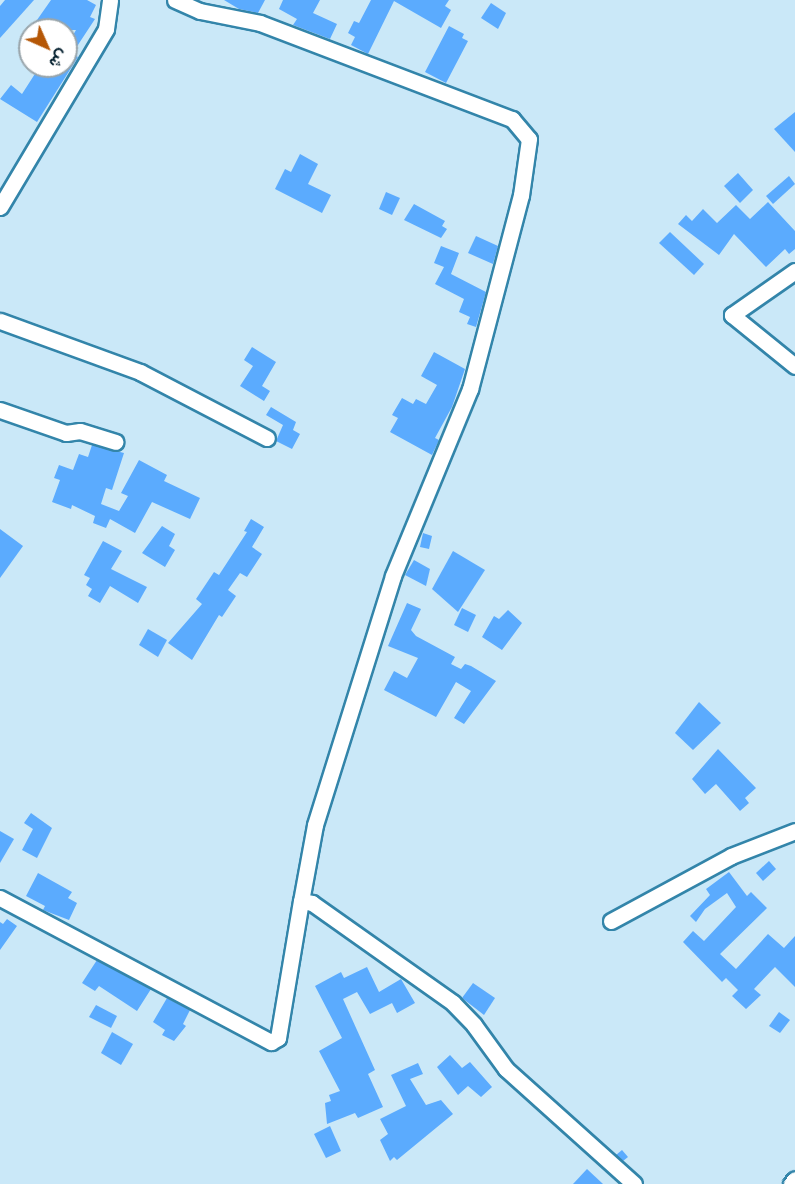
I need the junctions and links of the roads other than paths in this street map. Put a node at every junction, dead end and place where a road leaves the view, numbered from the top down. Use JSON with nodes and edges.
{"nodes":[{"id":1,"x":110,"y":0,"type":"edge"},
{"id":2,"x":175,"y":0,"type":"edge"},
{"id":3,"x":0,"y":207,"type":"edge"},
{"id":4,"x":795,"y":271,"type":"edge"},
{"id":5,"x":0,"y":321,"type":"edge"},
{"id":6,"x":795,"y":366,"type":"edge"},
{"id":7,"x":0,"y":410,"type":"edge"},
{"id":8,"x":267,"y":438,"type":"dead end"},
{"id":9,"x":116,"y":442,"type":"dead end"},
{"id":10,"x":795,"y":831,"type":"edge"},
{"id":11,"x":0,"y":898,"type":"edge"},
{"id":12,"x":301,"y":901,"type":"junction"},
{"id":13,"x":611,"y":921,"type":"dead end"},
{"id":14,"x":795,"y":1179,"type":"edge"},
{"id":15,"x":634,"y":1184,"type":"edge"},
{"id":16,"x":791,"y":1184,"type":"edge"}],
"edges":[{"from":1,"to":3,"type":"street"},
{"from":2,"to":12,"type":"street"},
{"from":4,"to":6,"type":"street"},
{"from":5,"to":8,"type":"street"},
{"from":7,"to":9,"type":"street"},
{"from":10,"to":13,"type":"street"},
{"from":11,"to":12,"type":"street"},
{"from":12,"to":15,"type":"street"},
{"from":14,"to":16,"type":"street"}]}
